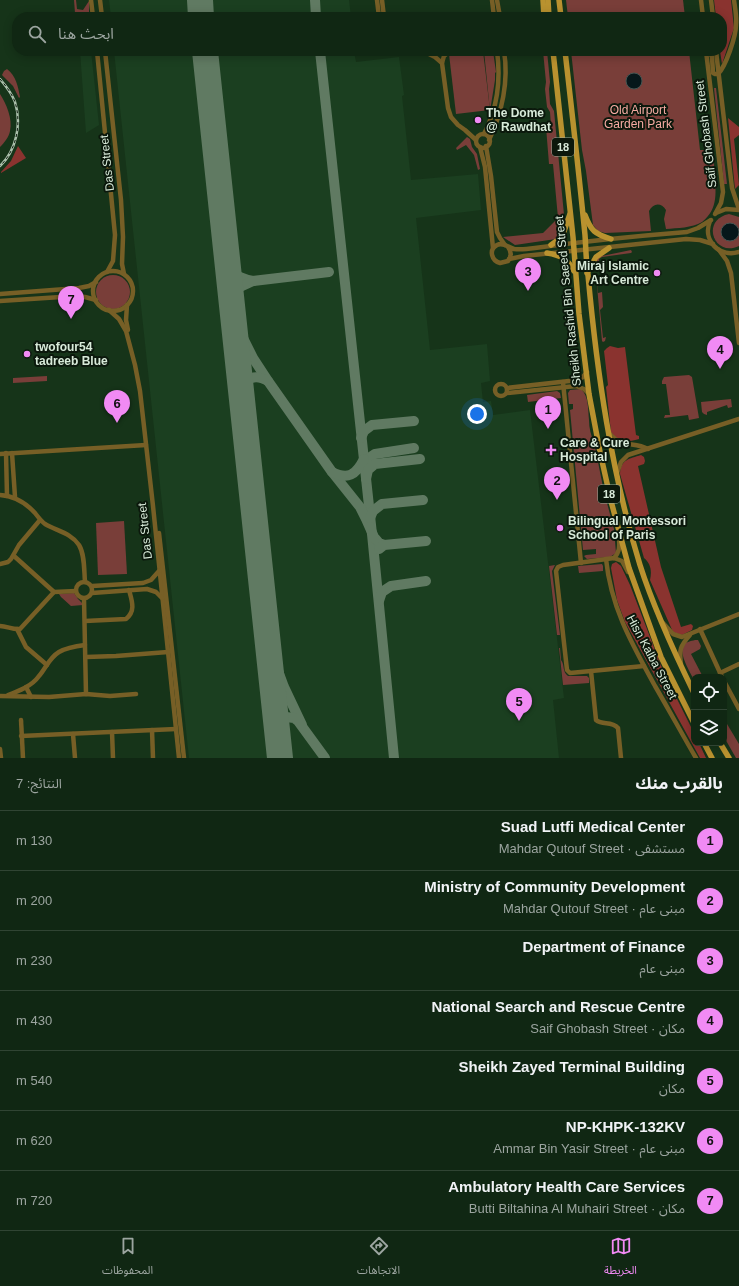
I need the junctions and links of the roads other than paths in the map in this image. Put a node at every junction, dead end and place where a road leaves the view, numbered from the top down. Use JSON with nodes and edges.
{"nodes":[{"id":1,"x":91,"y":0,"type":"edge"},
{"id":2,"x":100,"y":0,"type":"edge"},
{"id":3,"x":376,"y":0,"type":"edge"},
{"id":4,"x":382,"y":0,"type":"edge"},
{"id":5,"x":492,"y":0,"type":"edge"},
{"id":6,"x":497,"y":0,"type":"edge"},
{"id":7,"x":543,"y":0,"type":"edge"},
{"id":8,"x":548,"y":0,"type":"edge"},
{"id":9,"x":559,"y":0,"type":"edge"},
{"id":10,"x":701,"y":0,"type":"edge"},
{"id":11,"x":711,"y":0,"type":"edge"},
{"id":12,"x":734,"y":0,"type":"edge"},
{"id":13,"x":92,"y":12,"type":"edge"},
{"id":14,"x":101,"y":12,"type":"edge"},
{"id":15,"x":378,"y":12,"type":"edge"},
{"id":16,"x":383,"y":12,"type":"edge"},
{"id":17,"x":493,"y":12,"type":"edge"},
{"id":18,"x":499,"y":12,"type":"edge"},
{"id":19,"x":544,"y":12,"type":"edge"},
{"id":20,"x":549,"y":12,"type":"edge"},
{"id":21,"x":560,"y":12,"type":"edge"},
{"id":22,"x":702,"y":12,"type":"edge"},
{"id":23,"x":712,"y":12,"type":"edge"},
{"id":24,"x":97,"y":56,"type":"edge"},
{"id":25,"x":106,"y":56,"type":"edge"},
{"id":26,"x":434,"y":56,"type":"edge"},
{"id":27,"x":444,"y":56,"type":"edge"},
{"id":28,"x":497,"y":56,"type":"edge"},
{"id":29,"x":504,"y":56,"type":"edge"},
{"id":30,"x":554,"y":56,"type":"edge"},
{"id":31,"x":566,"y":56,"type":"edge"},
{"id":32,"x":708,"y":56,"type":"edge"},
{"id":33,"x":711,"y":56,"type":"edge"},
{"id":34,"x":717,"y":56,"type":"edge"},
{"id":35,"x":442,"y":63,"type":"junction"},
{"id":36,"x":719,"y":73,"type":"junction"},
{"id":37,"x":465,"y":130,"type":"junction"},
{"id":38,"x":482,"y":134,"type":"junction"},
{"id":39,"x":476,"y":140,"type":"junction"},
{"id":40,"x":489,"y":140,"type":"junction"},
{"id":41,"x":486,"y":146,"type":"junction"},
{"id":42,"x":480,"y":147,"type":"junction"},
{"id":43,"x":583,"y":209,"type":"junction"},
{"id":44,"x":739,"y":209,"type":"edge"},
{"id":45,"x":570,"y":212,"type":"junction"},
{"id":46,"x":715,"y":214,"type":"junction"},
{"id":47,"x":711,"y":220,"type":"junction"},
{"id":48,"x":611,"y":239,"type":"junction"},
{"id":49,"x":586,"y":241,"type":"junction"},
{"id":50,"x":574,"y":242,"type":"junction"},
{"id":51,"x":712,"y":244,"type":"junction"},
{"id":52,"x":551,"y":245,"type":"junction"},
{"id":53,"x":507,"y":246,"type":"junction"},
{"id":54,"x":493,"y":248,"type":"junction"},
{"id":55,"x":609,"y":248,"type":"junction"},
{"id":56,"x":586,"y":250,"type":"junction"},
{"id":57,"x":719,"y":250,"type":"junction"},
{"id":58,"x":574,"y":251,"type":"junction"},
{"id":59,"x":739,"y":252,"type":"edge"},
{"id":60,"x":547,"y":253,"type":"junction"},
{"id":61,"x":509,"y":259,"type":"junction"},
{"id":62,"x":107,"y":272,"type":"junction"},
{"id":63,"x":587,"y":273,"type":"junction"},
{"id":64,"x":124,"y":274,"type":"junction"},
{"id":65,"x":575,"y":274,"type":"junction"},
{"id":66,"x":96,"y":282,"type":"junction"},
{"id":67,"x":0,"y":294,"type":"edge"},
{"id":68,"x":739,"y":297,"type":"edge"},
{"id":69,"x":96,"y":300,"type":"junction"},
{"id":70,"x":735,"y":301,"type":"junction"},
{"id":71,"x":0,"y":302,"type":"edge"},
{"id":72,"x":127,"y":305,"type":"junction"},
{"id":73,"x":109,"y":310,"type":"junction"},
{"id":74,"x":739,"y":343,"type":"edge"},
{"id":75,"x":587,"y":372,"type":"junction"},
{"id":76,"x":563,"y":382,"type":"junction"},
{"id":77,"x":564,"y":387,"type":"junction"},
{"id":78,"x":525,"y":388,"type":"junction"},
{"id":79,"x":507,"y":390,"type":"dead end"},
{"id":80,"x":589,"y":394,"type":"junction"},
{"id":81,"x":739,"y":419,"type":"edge"},
{"id":82,"x":608,"y":431,"type":"junction"},
{"id":83,"x":146,"y":445,"type":"junction"},
{"id":84,"x":648,"y":449,"type":"junction"},
{"id":85,"x":6,"y":453,"type":"junction"},
{"id":86,"x":12,"y":453,"type":"junction"},
{"id":87,"x":0,"y":454,"type":"edge"},
{"id":88,"x":617,"y":474,"type":"junction"},
{"id":89,"x":7,"y":480,"type":"junction"},
{"id":90,"x":14,"y":480,"type":"junction"},
{"id":91,"x":0,"y":495,"type":"edge"},
{"id":92,"x":7,"y":496,"type":"junction"},
{"id":93,"x":15,"y":497,"type":"junction"},
{"id":94,"x":40,"y":520,"type":"junction"},
{"id":95,"x":619,"y":533,"type":"junction"},
{"id":96,"x":14,"y":556,"type":"junction"},
{"id":97,"x":614,"y":558,"type":"junction"},
{"id":98,"x":606,"y":559,"type":"junction"},
{"id":99,"x":581,"y":563,"type":"junction"},
{"id":100,"x":0,"y":564,"type":"edge"},
{"id":101,"x":159,"y":571,"type":"junction"},
{"id":102,"x":85,"y":582,"type":"junction"},
{"id":103,"x":128,"y":584,"type":"junction"},
{"id":104,"x":92,"y":586,"type":"junction"},
{"id":105,"x":144,"y":586,"type":"junction"},
{"id":106,"x":636,"y":586,"type":"junction"},
{"id":107,"x":129,"y":590,"type":"junction"},
{"id":108,"x":76,"y":591,"type":"junction"},
{"id":109,"x":54,"y":592,"type":"junction"},
{"id":110,"x":92,"y":593,"type":"junction"},
{"id":111,"x":162,"y":598,"type":"junction"},
{"id":112,"x":84,"y":599,"type":"junction"},
{"id":113,"x":739,"y":614,"type":"edge"},
{"id":114,"x":85,"y":621,"type":"junction"},
{"id":115,"x":661,"y":621,"type":"junction"},
{"id":116,"x":0,"y":626,"type":"edge"},
{"id":117,"x":700,"y":629,"type":"junction"},
{"id":118,"x":17,"y":630,"type":"junction"},
{"id":119,"x":691,"y":634,"type":"junction"},
{"id":120,"x":85,"y":645,"type":"junction"},
{"id":121,"x":168,"y":652,"type":"junction"},
{"id":122,"x":86,"y":657,"type":"junction"},
{"id":123,"x":739,"y":664,"type":"edge"},
{"id":124,"x":46,"y":665,"type":"junction"},
{"id":125,"x":644,"y":666,"type":"junction"},
{"id":126,"x":682,"y":668,"type":"junction"},
{"id":127,"x":591,"y":671,"type":"junction"},
{"id":128,"x":721,"y":674,"type":"edge"},
{"id":129,"x":723,"y":674,"type":"edge"},
{"id":130,"x":26,"y":687,"type":"junction"},
{"id":131,"x":691,"y":687,"type":"edge"},
{"id":132,"x":727,"y":687,"type":"edge"},
{"id":133,"x":86,"y":694,"type":"junction"},
{"id":134,"x":136,"y":694,"type":"dead end"},
{"id":135,"x":2,"y":696,"type":"edge"},
{"id":136,"x":31,"y":697,"type":"junction"},
{"id":137,"x":739,"y":709,"type":"edge"},
{"id":138,"x":691,"y":717,"type":"edge"},
{"id":139,"x":21,"y":720,"type":"dead end"},
{"id":140,"x":176,"y":729,"type":"junction"},
{"id":141,"x":152,"y":730,"type":"junction"},
{"id":142,"x":112,"y":732,"type":"junction"},
{"id":143,"x":73,"y":734,"type":"junction"},
{"id":144,"x":21,"y":736,"type":"junction"},
{"id":145,"x":706,"y":746,"type":"edge"},
{"id":146,"x":722,"y":746,"type":"edge"},
{"id":147,"x":0,"y":749,"type":"edge"},
{"id":148,"x":1,"y":758,"type":"edge"},
{"id":149,"x":22,"y":758,"type":"edge"},
{"id":150,"x":75,"y":758,"type":"edge"},
{"id":151,"x":113,"y":758,"type":"edge"},
{"id":152,"x":153,"y":758,"type":"edge"},
{"id":153,"x":179,"y":758,"type":"edge"},
{"id":154,"x":184,"y":758,"type":"edge"},
{"id":155,"x":621,"y":758,"type":"edge"},
{"id":156,"x":696,"y":758,"type":"edge"},
{"id":157,"x":712,"y":758,"type":"edge"},
{"id":158,"x":729,"y":758,"type":"edge"}],
"edges":[{"from":1,"to":13,"type":"street"},
{"from":2,"to":14,"type":"street"},
{"from":3,"to":15,"type":"street"},
{"from":4,"to":16,"type":"street"},
{"from":5,"to":17,"type":"street"},
{"from":6,"to":18,"type":"street"},
{"from":7,"to":19,"type":"main road"},
{"from":8,"to":20,"type":"main road"},
{"from":9,"to":21,"type":"main road"},
{"from":10,"to":22,"type":"street"},
{"from":11,"to":23,"type":"street"},
{"from":12,"to":36,"type":"street"},
{"from":24,"to":62,"type":"street","name":"Das Street"},
{"from":25,"to":64,"type":"street","name":"Das Street"},
{"from":26,"to":35,"type":"street"},
{"from":27,"to":35,"type":"street"},
{"from":28,"to":38,"type":"street"},
{"from":29,"to":40,"type":"street"},
{"from":30,"to":45,"type":"main road","name":"Sheikh Rashid Bin Saeed Street","number":"18"},
{"from":31,"to":43,"type":"main road","name":"Sheikh Rashid Bin Saeed Street","number":"18"},
{"from":32,"to":46,"type":"street","name":"Saif Ghobash Street"},
{"from":33,"to":36,"type":"street"},
{"from":34,"to":36,"type":"street","name":"Saif Ghobash Street"},
{"from":35,"to":37,"type":"street"},
{"from":36,"to":44,"type":"street","name":"Saif Ghobash Street"},
{"from":37,"to":38,"type":"street"},
{"from":37,"to":39,"type":"street"},
{"from":38,"to":39,"type":"street"},
{"from":38,"to":40,"type":"street"},
{"from":39,"to":42,"type":"street"},
{"from":40,"to":41,"type":"street"},
{"from":41,"to":42,"type":"street"},
{"from":41,"to":53,"type":"street"},
{"from":42,"to":54,"type":"street"},
{"from":43,"to":48,"type":"main road"},
{"from":43,"to":49,"type":"main road","name":"Sheikh Rashid Bin Saeed Street","number":"18"},
{"from":44,"to":46,"type":"street"},
{"from":45,"to":50,"type":"main road","name":"Sheikh Rashid Bin Saeed Street","number":"18"},
{"from":45,"to":52,"type":"main road"},
{"from":46,"to":47,"type":"street","name":"Saif Ghobash Street"},
{"from":47,"to":48,"type":"street"},
{"from":47,"to":51,"type":"street"},
{"from":48,"to":49,"type":"street"},
{"from":49,"to":50,"type":"street"},
{"from":49,"to":56,"type":"main road","name":"Sheikh Rashid Bin Saeed Street","number":"18"},
{"from":50,"to":52,"type":"street"},
{"from":50,"to":58,"type":"main road","name":"Sheikh Rashid Bin Saeed Street","number":"18"},
{"from":51,"to":55,"type":"street"},
{"from":51,"to":57,"type":"street"},
{"from":52,"to":53,"type":"street"},
{"from":53,"to":54,"type":"street"},
{"from":53,"to":61,"type":"street"},
{"from":54,"to":61,"type":"street"},
{"from":55,"to":56,"type":"street"},
{"from":55,"to":63,"type":"main road"},
{"from":56,"to":58,"type":"street"},
{"from":56,"to":63,"type":"main road","name":"Sheikh Rashid Bin Saeed Street","number":"18"},
{"from":57,"to":59,"type":"street"},
{"from":57,"to":70,"type":"street"},
{"from":58,"to":60,"type":"street"},
{"from":58,"to":65,"type":"main road","name":"Sheikh Rashid Bin Saeed Street","number":"18"},
{"from":60,"to":61,"type":"street"},
{"from":60,"to":65,"type":"main road"},
{"from":62,"to":64,"type":"street"},
{"from":62,"to":66,"type":"street"},
{"from":63,"to":82,"type":"main road","name":"Sheikh Rashid Bin Saeed Street","number":"18"},
{"from":64,"to":72,"type":"street"},
{"from":65,"to":75,"type":"main road","name":"Sheikh Rashid Bin Saeed Street","number":"18"},
{"from":66,"to":67,"type":"street"},
{"from":66,"to":69,"type":"street"},
{"from":68,"to":70,"type":"street"},
{"from":69,"to":71,"type":"street"},
{"from":69,"to":73,"type":"street"},
{"from":70,"to":74,"type":"street"},
{"from":72,"to":73,"type":"street"},
{"from":72,"to":154,"type":"street","name":"Das Street"},
{"from":73,"to":83,"type":"street","name":"Das Street"},
{"from":75,"to":76,"type":"street"},
{"from":75,"to":80,"type":"main road","name":"Sheikh Rashid Bin Saeed Street","number":"18"},
{"from":76,"to":77,"type":"street"},
{"from":76,"to":78,"type":"street"},
{"from":77,"to":78,"type":"street"},
{"from":77,"to":80,"type":"street"},
{"from":77,"to":99,"type":"street"},
{"from":78,"to":79,"type":"street"},
{"from":80,"to":95,"type":"main road","name":"Sheikh Rashid Bin Saeed Street","number":"18"},
{"from":81,"to":84,"type":"street"},
{"from":82,"to":84,"type":"street"},
{"from":82,"to":88,"type":"main road","name":"Sheikh Rashid Bin Saeed Street","number":"18"},
{"from":83,"to":86,"type":"street"},
{"from":83,"to":101,"type":"street","name":"Das Street"},
{"from":84,"to":88,"type":"street"},
{"from":85,"to":86,"type":"street"},
{"from":85,"to":87,"type":"street"},
{"from":85,"to":89,"type":"street"},
{"from":86,"to":90,"type":"street"},
{"from":88,"to":115,"type":"main road","name":"Sheikh Rashid Bin Saeed Street","number":"18"},
{"from":89,"to":90,"type":"street"},
{"from":89,"to":92,"type":"street"},
{"from":90,"to":93,"type":"street"},
{"from":91,"to":92,"type":"street"},
{"from":92,"to":93,"type":"street"},
{"from":93,"to":94,"type":"street"},
{"from":94,"to":96,"type":"street"},
{"from":94,"to":102,"type":"street"},
{"from":95,"to":97,"type":"street"},
{"from":95,"to":106,"type":"main road","name":"Sheikh Rashid Bin Saeed Street","number":"18"},
{"from":96,"to":100,"type":"street"},
{"from":96,"to":109,"type":"street"},
{"from":97,"to":98,"type":"street"},
{"from":97,"to":106,"type":"street"},
{"from":98,"to":99,"type":"street"},
{"from":98,"to":125,"type":"street","name":"Hisn Kalba Street"},
{"from":99,"to":127,"type":"street"},
{"from":101,"to":105,"type":"street"},
{"from":101,"to":111,"type":"street","name":"Das Street"},
{"from":102,"to":104,"type":"street"},
{"from":102,"to":108,"type":"street"},
{"from":103,"to":104,"type":"street"},
{"from":103,"to":105,"type":"street"},
{"from":103,"to":107,"type":"street"},
{"from":104,"to":110,"type":"street"},
{"from":105,"to":107,"type":"street"},
{"from":105,"to":111,"type":"street"},
{"from":106,"to":138,"type":"main road","name":"Sheikh Rashid Bin Saeed Street","number":"18"},
{"from":107,"to":110,"type":"street"},
{"from":107,"to":114,"type":"street"},
{"from":108,"to":109,"type":"street"},
{"from":108,"to":112,"type":"street"},
{"from":109,"to":118,"type":"street"},
{"from":110,"to":112,"type":"street"},
{"from":111,"to":121,"type":"street","name":"Das Street"},
{"from":112,"to":114,"type":"street"},
{"from":113,"to":117,"type":"street"},
{"from":114,"to":120,"type":"street"},
{"from":115,"to":119,"type":"street"},
{"from":115,"to":126,"type":"main road","name":"Sheikh Rashid Bin Saeed Street","number":"18"},
{"from":116,"to":118,"type":"street"},
{"from":117,"to":119,"type":"street"},
{"from":117,"to":128,"type":"street"},
{"from":118,"to":124,"type":"street"},
{"from":119,"to":126,"type":"street"},
{"from":120,"to":122,"type":"street"},
{"from":120,"to":124,"type":"street"},
{"from":121,"to":122,"type":"street"},
{"from":121,"to":140,"type":"street","name":"Das Street"},
{"from":122,"to":133,"type":"street"},
{"from":123,"to":129,"type":"street"},
{"from":124,"to":130,"type":"street"},
{"from":125,"to":127,"type":"street"},
{"from":125,"to":156,"type":"street","name":"Hisn Kalba Street"},
{"from":126,"to":131,"type":"main road","name":"Sheikh Rashid Bin Saeed Street","number":"18"},
{"from":127,"to":155,"type":"street"},
{"from":130,"to":135,"type":"street"},
{"from":130,"to":136,"type":"street"},
{"from":132,"to":137,"type":"street"},
{"from":133,"to":134,"type":"street"},
{"from":133,"to":136,"type":"street"},
{"from":135,"to":136,"type":"street"},
{"from":139,"to":144,"type":"street"},
{"from":140,"to":141,"type":"street"},
{"from":140,"to":153,"type":"street","name":"Das Street"},
{"from":141,"to":142,"type":"street"},
{"from":141,"to":152,"type":"street"},
{"from":142,"to":143,"type":"street"},
{"from":142,"to":151,"type":"street"},
{"from":143,"to":144,"type":"street"},
{"from":143,"to":150,"type":"street"},
{"from":144,"to":149,"type":"street"},
{"from":145,"to":157,"type":"main road"},
{"from":146,"to":158,"type":"main road"},
{"from":147,"to":148,"type":"street"}]}
